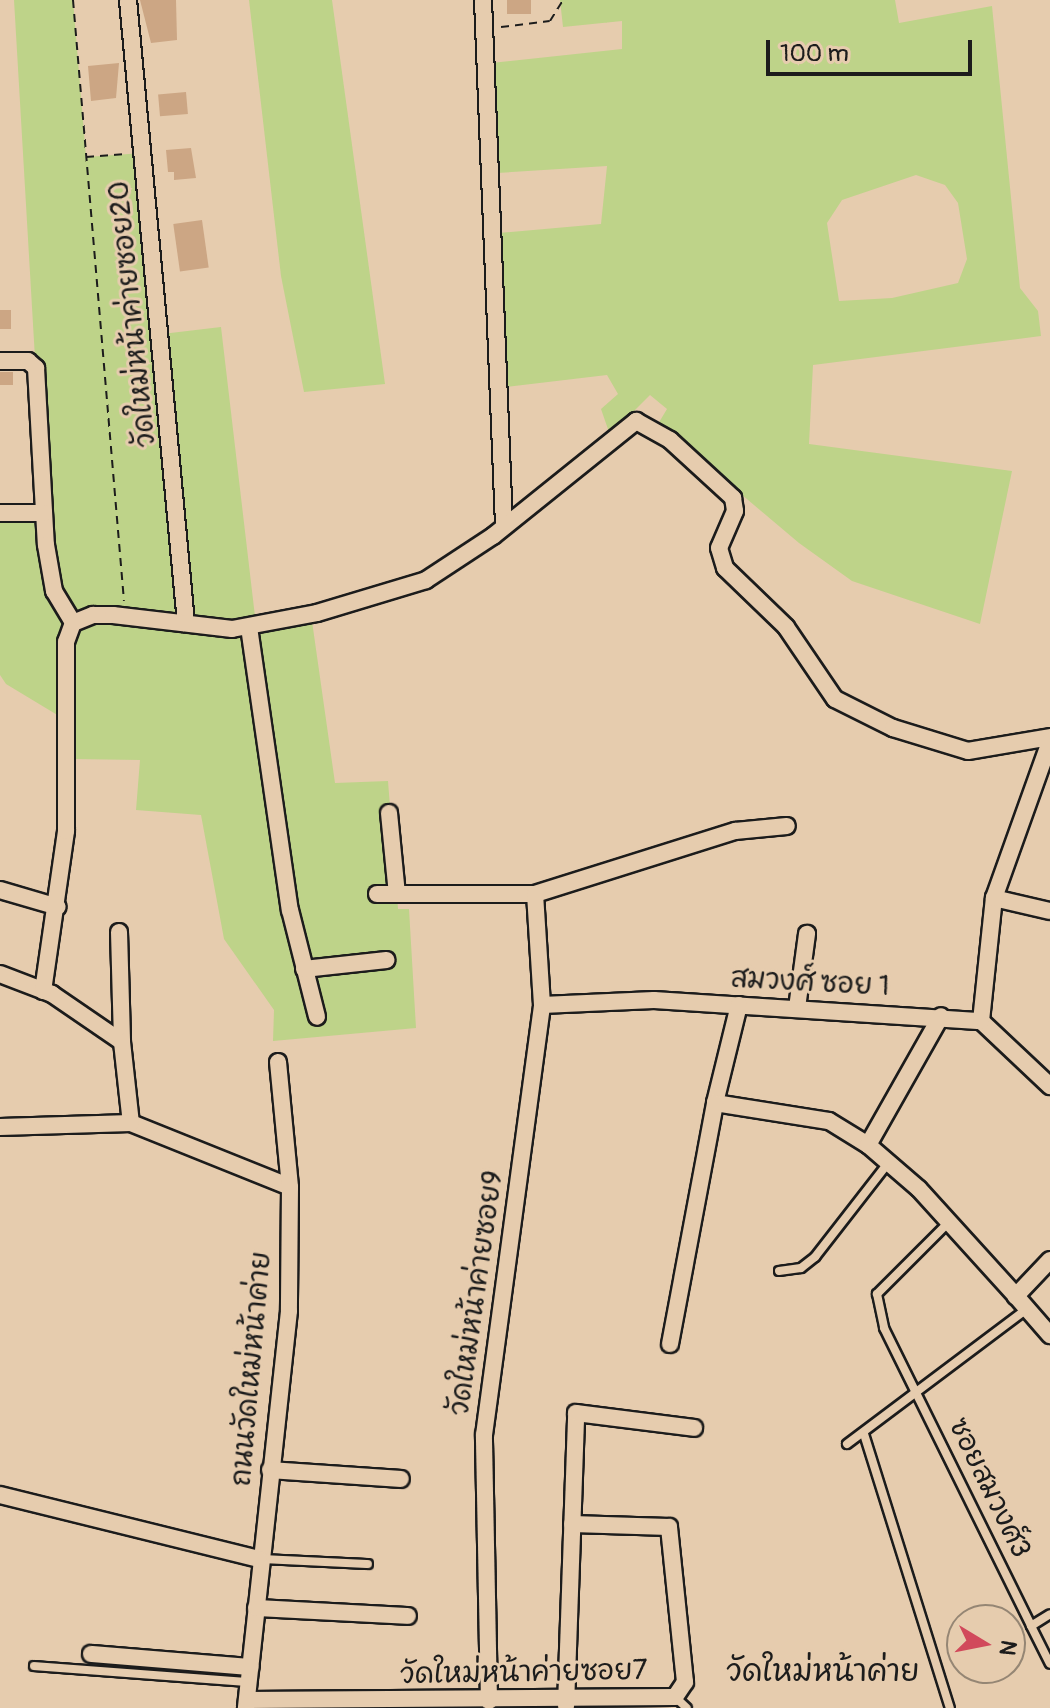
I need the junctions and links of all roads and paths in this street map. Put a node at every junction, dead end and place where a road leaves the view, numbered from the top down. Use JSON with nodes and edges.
{"nodes":[{"id":1,"x":73,"y":0,"type":"edge"},
{"id":2,"x":128,"y":0,"type":"edge"},
{"id":3,"x":483,"y":0,"type":"edge"},
{"id":4,"x":563,"y":0,"type":"edge"},
{"id":5,"x":485,"y":31,"type":"junction"},
{"id":6,"x":143,"y":153,"type":"junction"},
{"id":7,"x":86,"y":157,"type":"junction"},
{"id":8,"x":0,"y":361,"type":"edge"},
{"id":9,"x":0,"y":513,"type":"edge"},
{"id":10,"x":44,"y":513,"type":"junction"},
{"id":11,"x":504,"y":526,"type":"junction"},
{"id":12,"x":126,"y":617,"type":"junction"},
{"id":13,"x":73,"y":623,"type":"junction"},
{"id":14,"x":186,"y":623,"type":"junction"},
{"id":15,"x":249,"y":627,"type":"junction"},
{"id":16,"x":1050,"y":739,"type":"edge"},
{"id":17,"x":389,"y":813,"type":"dead end"},
{"id":18,"x":787,"y":826,"type":"dead end"},
{"id":19,"x":0,"y":890,"type":"edge"},
{"id":20,"x":377,"y":894,"type":"dead end"},
{"id":21,"x":397,"y":894,"type":"junction"},
{"id":22,"x":535,"y":894,"type":"junction"},
{"id":23,"x":994,"y":898,"type":"junction"},
{"id":24,"x":58,"y":907,"type":"junction"},
{"id":25,"x":1050,"y":911,"type":"edge"},
{"id":26,"x":119,"y":932,"type":"dead end"},
{"id":27,"x":807,"y":934,"type":"dead end"},
{"id":28,"x":387,"y":960,"type":"dead end"},
{"id":29,"x":304,"y":969,"type":"junction"},
{"id":30,"x":0,"y":974,"type":"edge"},
{"id":31,"x":43,"y":991,"type":"junction"},
{"id":32,"x":542,"y":1005,"type":"junction"},
{"id":33,"x":739,"y":1005,"type":"junction"},
{"id":34,"x":797,"y":1008,"type":"junction"},
{"id":35,"x":941,"y":1016,"type":"junction"},
{"id":36,"x":317,"y":1017,"type":"dead end"},
{"id":37,"x":981,"y":1021,"type":"junction"},
{"id":38,"x":122,"y":1042,"type":"junction"},
{"id":39,"x":278,"y":1062,"type":"dead end"},
{"id":40,"x":1050,"y":1086,"type":"edge"},
{"id":41,"x":715,"y":1103,"type":"junction"},
{"id":42,"x":131,"y":1123,"type":"junction"},
{"id":43,"x":0,"y":1127,"type":"edge"},
{"id":44,"x":868,"y":1145,"type":"junction"},
{"id":45,"x":890,"y":1162,"type":"junction"},
{"id":46,"x":290,"y":1187,"type":"junction"},
{"id":47,"x":949,"y":1222,"type":"junction"},
{"id":48,"x":1050,"y":1260,"type":"edge"},
{"id":49,"x":779,"y":1271,"type":"dead end"},
{"id":50,"x":1020,"y":1304,"type":"junction"},
{"id":51,"x":1050,"y":1335,"type":"edge"},
{"id":52,"x":670,"y":1344,"type":"dead end"},
{"id":53,"x":919,"y":1393,"type":"junction"},
{"id":54,"x":694,"y":1428,"type":"dead end"},
{"id":55,"x":864,"y":1434,"type":"junction"},
{"id":56,"x":847,"y":1444,"type":"dead end"},
{"id":57,"x":270,"y":1470,"type":"junction"},
{"id":58,"x":401,"y":1479,"type":"dead end"},
{"id":59,"x":0,"y":1495,"type":"edge"},
{"id":60,"x":572,"y":1524,"type":"junction"},
{"id":61,"x":258,"y":1559,"type":"junction"},
{"id":62,"x":368,"y":1564,"type":"dead end"},
{"id":63,"x":256,"y":1608,"type":"junction"},
{"id":64,"x":1050,"y":1614,"type":"edge"},
{"id":65,"x":408,"y":1616,"type":"dead end"},
{"id":66,"x":1031,"y":1626,"type":"junction"},
{"id":67,"x":91,"y":1654,"type":"dead end"},
{"id":68,"x":1050,"y":1664,"type":"edge"},
{"id":69,"x":34,"y":1666,"type":"dead end"},
{"id":70,"x":250,"y":1675,"type":"junction"},
{"id":71,"x":489,"y":1701,"type":"junction"},
{"id":72,"x":681,"y":1702,"type":"edge"},
{"id":73,"x":566,"y":1703,"type":"edge"},
{"id":74,"x":246,"y":1704,"type":"edge"},
{"id":75,"x":950,"y":1708,"type":"edge"}],
"edges":[{"from":1,"to":7,"type":"path"},
{"from":2,"to":6,"type":"street","name":"วัดใหม่หน้าค่ายซอย20"},
{"from":3,"to":5,"type":"street"},
{"from":4,"to":5,"type":"path"},
{"from":5,"to":11,"type":"street"},
{"from":6,"to":7,"type":"path"},
{"from":6,"to":14,"type":"street","name":"วัดใหม่หน้าค่ายซอย20"},
{"from":7,"to":12,"type":"path"},
{"from":8,"to":10,"type":"street"},
{"from":9,"to":10,"type":"street"},
{"from":10,"to":13,"type":"street"},
{"from":11,"to":15,"type":"street"},
{"from":11,"to":16,"type":"street"},
{"from":12,"to":13,"type":"street"},
{"from":12,"to":14,"type":"street"},
{"from":13,"to":24,"type":"street"},
{"from":14,"to":15,"type":"street"},
{"from":15,"to":29,"type":"street"},
{"from":16,"to":23,"type":"street"},
{"from":17,"to":21,"type":"street"},
{"from":18,"to":22,"type":"street"},
{"from":19,"to":24,"type":"street"},
{"from":20,"to":21,"type":"street"},
{"from":21,"to":22,"type":"street"},
{"from":22,"to":32,"type":"street","name":"วัดใหม่หน้าค่ายซอย9"},
{"from":23,"to":25,"type":"street"},
{"from":23,"to":37,"type":"street"},
{"from":24,"to":31,"type":"street"},
{"from":26,"to":38,"type":"street"},
{"from":27,"to":34,"type":"street"},
{"from":28,"to":29,"type":"street"},
{"from":29,"to":36,"type":"street"},
{"from":30,"to":31,"type":"street"},
{"from":31,"to":38,"type":"street"},
{"from":32,"to":33,"type":"street","name":"สมวงศ์ ซอย 1"},
{"from":32,"to":71,"type":"street","name":"วัดใหม่หน้าค่ายซอย9"},
{"from":33,"to":34,"type":"street","name":"สมวงศ์ ซอย 1"},
{"from":33,"to":41,"type":"street"},
{"from":34,"to":35,"type":"street","name":"สมวงศ์ ซอย 1"},
{"from":35,"to":37,"type":"street","name":"สมวงศ์ ซอย 1"},
{"from":35,"to":44,"type":"street"},
{"from":37,"to":40,"type":"street"},
{"from":38,"to":42,"type":"street"},
{"from":39,"to":46,"type":"street","name":"ถนนวัดใหม่หน้าค่าย"},
{"from":41,"to":44,"type":"street"},
{"from":41,"to":52,"type":"street"},
{"from":42,"to":43,"type":"street"},
{"from":42,"to":46,"type":"street"},
{"from":44,"to":45,"type":"street"},
{"from":45,"to":47,"type":"street"},
{"from":45,"to":49,"type":"lane"},
{"from":46,"to":57,"type":"street","name":"ถนนวัดใหม่หน้าค่าย"},
{"from":47,"to":50,"type":"street"},
{"from":47,"to":53,"type":"lane","name":"ซอยสมวงศ์3"},
{"from":48,"to":50,"type":"street"},
{"from":50,"to":51,"type":"street"},
{"from":50,"to":53,"type":"lane"},
{"from":53,"to":55,"type":"lane"},
{"from":53,"to":66,"type":"lane","name":"ซอยสมวงศ์3"},
{"from":54,"to":60,"type":"street"},
{"from":55,"to":56,"type":"lane"},
{"from":55,"to":75,"type":"lane"},
{"from":57,"to":58,"type":"street"},
{"from":57,"to":61,"type":"street","name":"ถนนวัดใหม่หน้าค่าย"},
{"from":59,"to":61,"type":"street"},
{"from":60,"to":72,"type":"street","name":"วัดใหม่หน้าค่ายซอย7"},
{"from":60,"to":73,"type":"street"},
{"from":61,"to":62,"type":"lane"},
{"from":61,"to":63,"type":"street","name":"ถนนวัดใหม่หน้าค่าย"},
{"from":63,"to":65,"type":"street"},
{"from":63,"to":70,"type":"street","name":"ถนนวัดใหม่หน้าค่าย"},
{"from":64,"to":66,"type":"lane"},
{"from":66,"to":68,"type":"lane","name":"ซอยสมวงศ์3"},
{"from":67,"to":70,"type":"street"},
{"from":69,"to":70,"type":"lane"},
{"from":70,"to":74,"type":"street","name":"ถนนวัดใหม่หน้าค่าย"},
{"from":71,"to":73,"type":"street","name":"วัดใหม่หน้าค่ายซอย7"},
{"from":71,"to":74,"type":"street","name":"วัดใหม่หน้าค่ายซอย7"},
{"from":72,"to":73,"type":"street","name":"วัดใหม่หน้าค่ายซอย7"}]}
